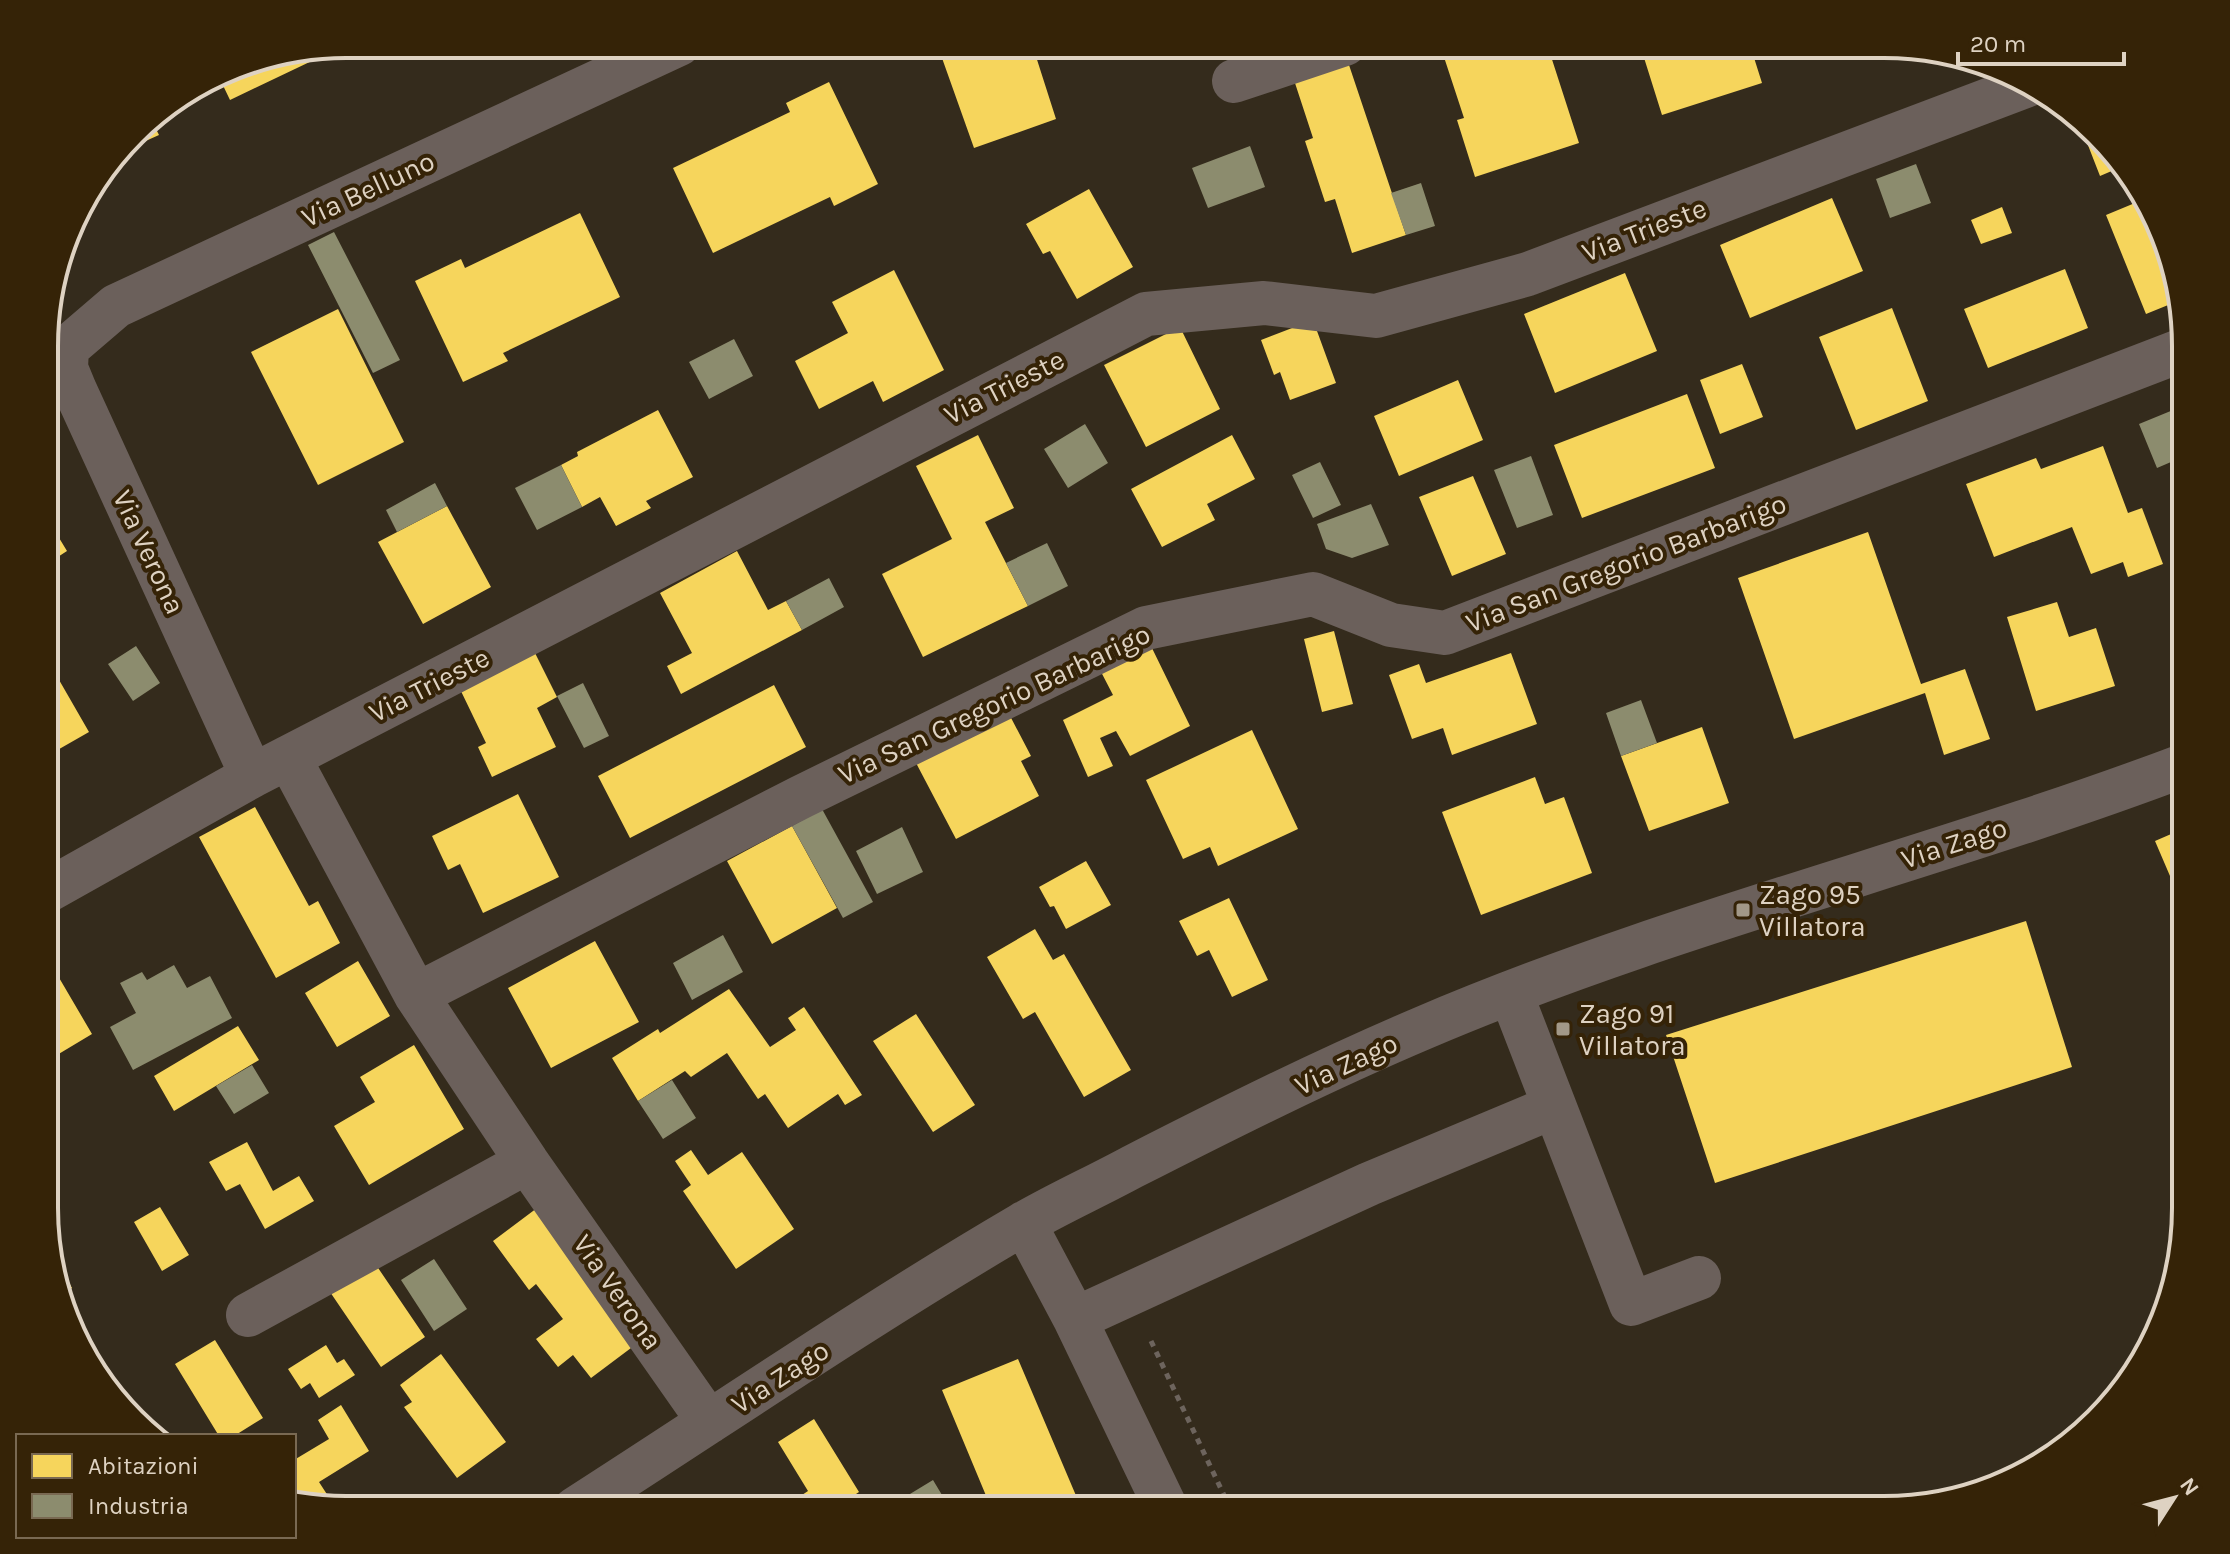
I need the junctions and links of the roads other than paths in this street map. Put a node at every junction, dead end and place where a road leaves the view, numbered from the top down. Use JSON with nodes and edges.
{"nodes":[{"id":1,"x":649,"y":58,"type":"edge"},
{"id":2,"x":1303,"y":58,"type":"edge"},
{"id":3,"x":1234,"y":81,"type":"dead end"},
{"id":4,"x":2015,"y":90,"type":"edge"},
{"id":5,"x":58,"y":354,"type":"edge"},
{"id":6,"x":2172,"y":354,"type":"edge"},
{"id":7,"x":58,"y":356,"type":"edge"},
{"id":8,"x":271,"y":767,"type":"junction"},
{"id":9,"x":2172,"y":770,"type":"edge"},
{"id":10,"x":58,"y":885,"type":"edge"},
{"id":11,"x":1511,"y":994,"type":"junction"},
{"id":12,"x":416,"y":995,"type":"junction"},
{"id":13,"x":1553,"y":1107,"type":"junction"},
{"id":14,"x":527,"y":1162,"type":"junction"},
{"id":15,"x":1024,"y":1223,"type":"junction"},
{"id":16,"x":1699,"y":1278,"type":"dead end"},
{"id":17,"x":248,"y":1315,"type":"dead end"},
{"id":18,"x":1075,"y":1319,"type":"junction"},
{"id":19,"x":709,"y":1422,"type":"junction"},
{"id":20,"x":595,"y":1496,"type":"edge"},
{"id":21,"x":1160,"y":1496,"type":"edge"}],
"edges":[{"from":1,"to":5,"type":"street","name":"Via Belluno"},
{"from":2,"to":3,"type":"street"},
{"from":4,"to":8,"type":"street","name":"Via Trieste"},
{"from":6,"to":12,"type":"street","name":"Via San Gregorio Barbarigo"},
{"from":7,"to":8,"type":"street","name":"Via Verona"},
{"from":8,"to":10,"type":"street","name":"Via Trieste"},
{"from":8,"to":12,"type":"street","name":"Via Verona"},
{"from":9,"to":11,"type":"street","name":"Via Zago"},
{"from":11,"to":13,"type":"street"},
{"from":11,"to":15,"type":"street","name":"Via Zago"},
{"from":12,"to":14,"type":"street","name":"Via Verona"},
{"from":13,"to":16,"type":"street"},
{"from":13,"to":18,"type":"street"},
{"from":14,"to":17,"type":"street"},
{"from":14,"to":19,"type":"street","name":"Via Verona"},
{"from":15,"to":18,"type":"street"},
{"from":15,"to":19,"type":"street","name":"Via Zago"},
{"from":18,"to":21,"type":"street"},
{"from":19,"to":20,"type":"street","name":"Via Zago"}]}
